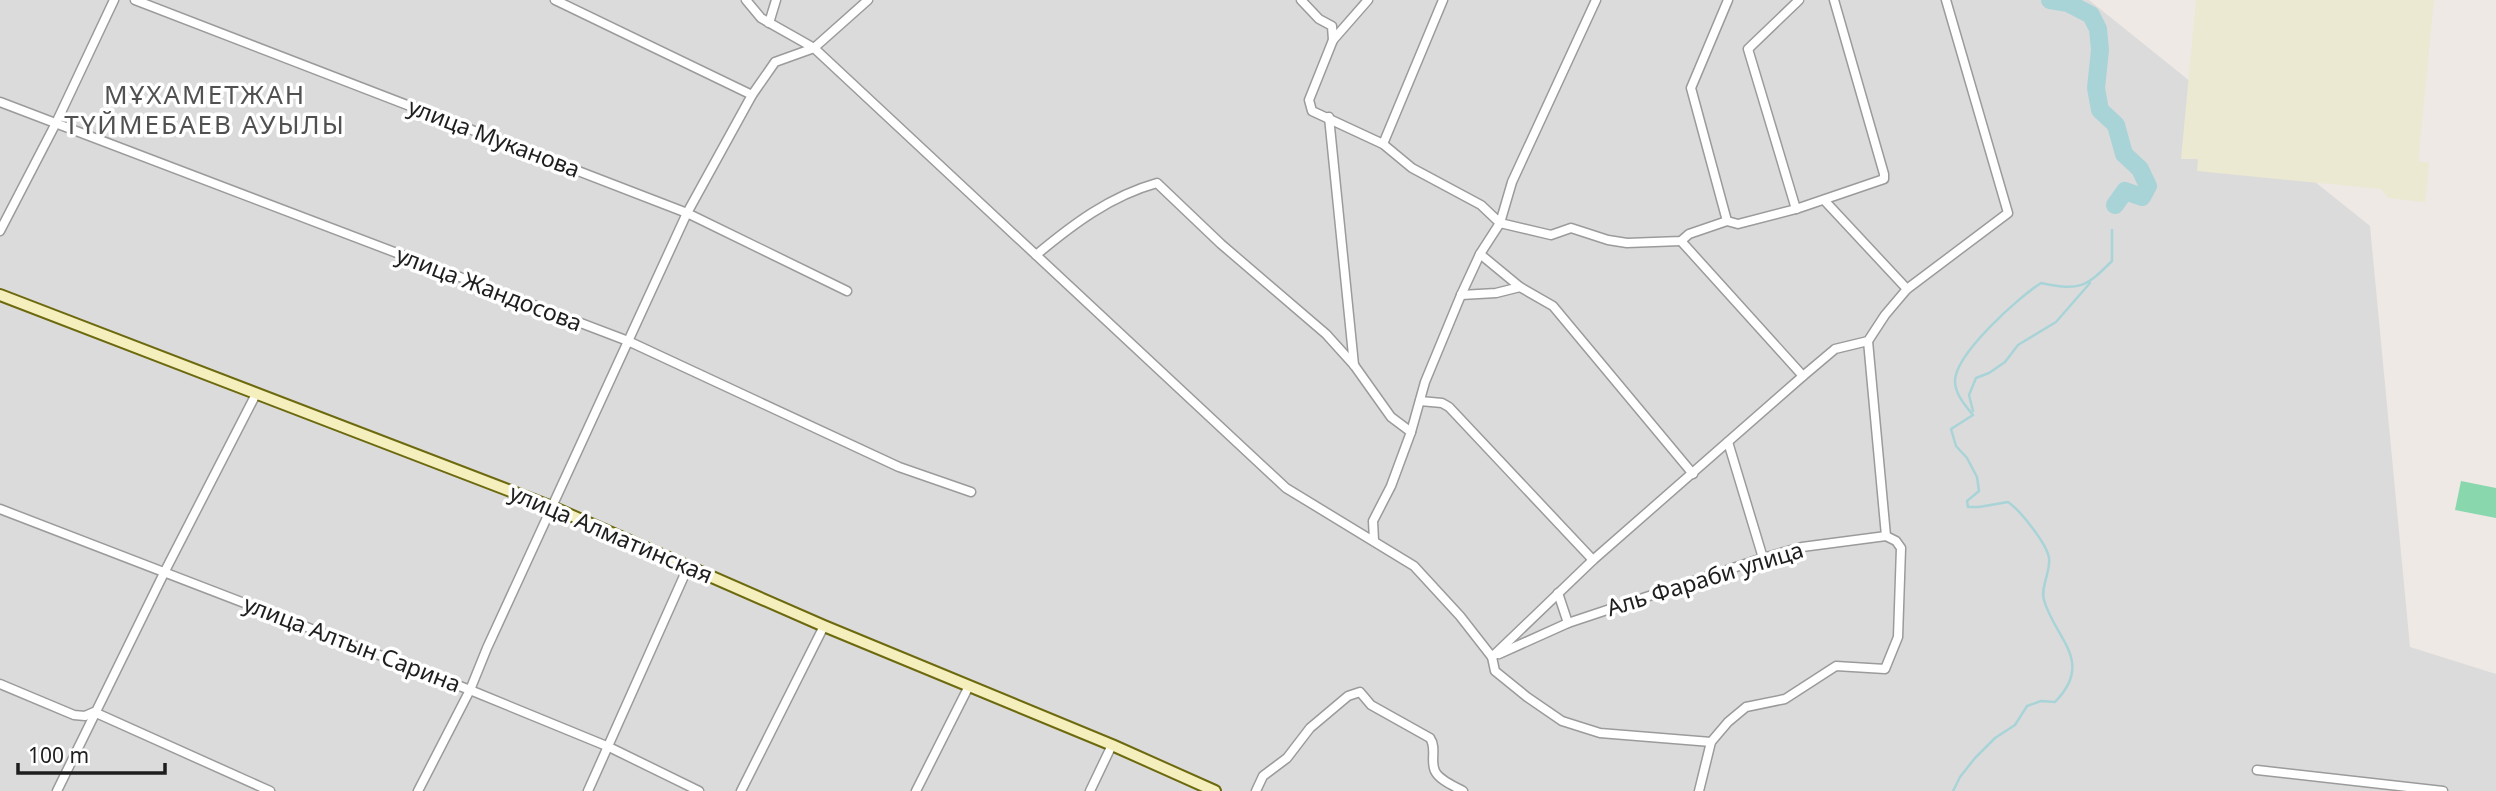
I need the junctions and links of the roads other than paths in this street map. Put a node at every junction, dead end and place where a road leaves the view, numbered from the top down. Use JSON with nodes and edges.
{"nodes":[{"id":1,"x":114,"y":0,"type":"edge"},
{"id":2,"x":135,"y":0,"type":"edge"},
{"id":3,"x":555,"y":0,"type":"edge"},
{"id":4,"x":746,"y":0,"type":"edge"},
{"id":5,"x":776,"y":0,"type":"edge"},
{"id":6,"x":868,"y":0,"type":"edge"},
{"id":7,"x":1301,"y":0,"type":"edge"},
{"id":8,"x":1368,"y":0,"type":"edge"},
{"id":9,"x":1443,"y":0,"type":"edge"},
{"id":10,"x":1596,"y":0,"type":"edge"},
{"id":11,"x":1728,"y":0,"type":"edge"},
{"id":12,"x":1799,"y":0,"type":"edge"},
{"id":13,"x":1834,"y":0,"type":"edge"},
{"id":14,"x":1946,"y":0,"type":"edge"},
{"id":15,"x":769,"y":23,"type":"junction"},
{"id":16,"x":1333,"y":40,"type":"junction"},
{"id":17,"x":814,"y":48,"type":"junction"},
{"id":18,"x":752,"y":95,"type":"junction"},
{"id":19,"x":0,"y":102,"type":"edge"},
{"id":20,"x":1329,"y":117,"type":"junction"},
{"id":21,"x":56,"y":123,"type":"junction"},
{"id":22,"x":1384,"y":144,"type":"junction"},
{"id":23,"x":1824,"y":200,"type":"junction"},
{"id":24,"x":1796,"y":209,"type":"junction"},
{"id":25,"x":687,"y":213,"type":"junction"},
{"id":26,"x":1727,"y":221,"type":"junction"},
{"id":27,"x":1500,"y":223,"type":"junction"},
{"id":28,"x":0,"y":231,"type":"edge"},
{"id":29,"x":1681,"y":241,"type":"junction"},
{"id":30,"x":1480,"y":254,"type":"junction"},
{"id":31,"x":1036,"y":255,"type":"junction"},
{"id":32,"x":1520,"y":287,"type":"junction"},
{"id":33,"x":1907,"y":289,"type":"junction"},
{"id":34,"x":847,"y":291,"type":"dead end"},
{"id":35,"x":0,"y":295,"type":"edge"},
{"id":36,"x":1461,"y":295,"type":"junction"},
{"id":37,"x":628,"y":341,"type":"junction"},
{"id":38,"x":1868,"y":341,"type":"junction"},
{"id":39,"x":1354,"y":365,"type":"junction"},
{"id":40,"x":1803,"y":376,"type":"junction"},
{"id":41,"x":256,"y":394,"type":"junction"},
{"id":42,"x":1420,"y":401,"type":"junction"},
{"id":43,"x":1411,"y":432,"type":"junction"},
{"id":44,"x":1728,"y":442,"type":"junction"},
{"id":45,"x":1693,"y":474,"type":"junction"},
{"id":46,"x":971,"y":492,"type":"dead end"},
{"id":47,"x":552,"y":507,"type":"junction"},
{"id":48,"x":0,"y":509,"type":"edge"},
{"id":49,"x":1886,"y":536,"type":"junction"},
{"id":50,"x":1374,"y":541,"type":"junction"},
{"id":51,"x":1763,"y":558,"type":"junction"},
{"id":52,"x":1593,"y":560,"type":"junction"},
{"id":53,"x":688,"y":567,"type":"junction"},
{"id":54,"x":165,"y":571,"type":"junction"},
{"id":55,"x":1559,"y":593,"type":"junction"},
{"id":56,"x":1568,"y":622,"type":"junction"},
{"id":57,"x":824,"y":626,"type":"junction"},
{"id":58,"x":1492,"y":657,"type":"junction"},
{"id":59,"x":0,"y":684,"type":"edge"},
{"id":60,"x":968,"y":686,"type":"junction"},
{"id":61,"x":470,"y":690,"type":"junction"},
{"id":62,"x":94,"y":712,"type":"junction"},
{"id":63,"x":1711,"y":743,"type":"junction"},
{"id":64,"x":1112,"y":745,"type":"junction"},
{"id":65,"x":609,"y":747,"type":"junction"},
{"id":66,"x":2257,"y":770,"type":"dead end"},
{"id":67,"x":57,"y":791,"type":"edge"},
{"id":68,"x":271,"y":791,"type":"edge"},
{"id":69,"x":418,"y":791,"type":"edge"},
{"id":70,"x":588,"y":791,"type":"edge"},
{"id":71,"x":699,"y":791,"type":"edge"},
{"id":72,"x":741,"y":791,"type":"edge"},
{"id":73,"x":916,"y":791,"type":"edge"},
{"id":74,"x":1090,"y":791,"type":"edge"},
{"id":75,"x":1215,"y":791,"type":"edge"},
{"id":76,"x":1256,"y":791,"type":"edge"},
{"id":77,"x":1462,"y":791,"type":"edge"},
{"id":78,"x":1699,"y":791,"type":"edge"},
{"id":79,"x":2443,"y":791,"type":"edge"}],
"edges":[{"from":1,"to":21,"type":"street"},
{"from":2,"to":25,"type":"street","name":"улица Муканова"},
{"from":3,"to":18,"type":"street"},
{"from":4,"to":15,"type":"street"},
{"from":5,"to":15,"type":"street"},
{"from":6,"to":17,"type":"street"},
{"from":7,"to":16,"type":"street"},
{"from":8,"to":16,"type":"street"},
{"from":9,"to":22,"type":"street"},
{"from":10,"to":27,"type":"street"},
{"from":11,"to":26,"type":"street"},
{"from":12,"to":24,"type":"street"},
{"from":13,"to":23,"type":"street"},
{"from":14,"to":33,"type":"street"},
{"from":15,"to":17,"type":"street"},
{"from":16,"to":20,"type":"street"},
{"from":17,"to":18,"type":"street"},
{"from":17,"to":31,"type":"street"},
{"from":18,"to":25,"type":"street"},
{"from":19,"to":21,"type":"street","name":"улица Жандосова"},
{"from":20,"to":22,"type":"street"},
{"from":20,"to":39,"type":"street"},
{"from":21,"to":28,"type":"street"},
{"from":21,"to":37,"type":"street","name":"улица Жандосова"},
{"from":22,"to":27,"type":"street"},
{"from":23,"to":24,"type":"street"},
{"from":23,"to":33,"type":"street"},
{"from":24,"to":26,"type":"street"},
{"from":25,"to":34,"type":"street","name":"улица Муканова"},
{"from":25,"to":37,"type":"street"},
{"from":26,"to":29,"type":"street"},
{"from":27,"to":29,"type":"street"},
{"from":27,"to":30,"type":"street"},
{"from":29,"to":40,"type":"street"},
{"from":30,"to":32,"type":"street"},
{"from":30,"to":36,"type":"street"},
{"from":31,"to":39,"type":"street"},
{"from":31,"to":50,"type":"street"},
{"from":32,"to":36,"type":"street"},
{"from":32,"to":45,"type":"street"},
{"from":33,"to":38,"type":"street"},
{"from":35,"to":41,"type":"street","name":"улица Алматинская"},
{"from":36,"to":42,"type":"street"},
{"from":37,"to":46,"type":"street","name":"улица Жандосова"},
{"from":37,"to":47,"type":"street"},
{"from":38,"to":40,"type":"street"},
{"from":38,"to":49,"type":"street"},
{"from":39,"to":43,"type":"street"},
{"from":40,"to":44,"type":"street"},
{"from":41,"to":47,"type":"street","name":"улица Алматинская"},
{"from":41,"to":54,"type":"street"},
{"from":42,"to":43,"type":"street"},
{"from":42,"to":52,"type":"street"},
{"from":43,"to":50,"type":"street"},
{"from":44,"to":45,"type":"street"},
{"from":44,"to":51,"type":"street"},
{"from":45,"to":52,"type":"street"},
{"from":47,"to":53,"type":"street","name":"улица Алматинская"},
{"from":47,"to":61,"type":"street"},
{"from":48,"to":54,"type":"street","name":"улица Алтын Сарина"},
{"from":49,"to":51,"type":"street","name":"Аль Фараби улица"},
{"from":49,"to":63,"type":"street"},
{"from":50,"to":58,"type":"street"},
{"from":51,"to":56,"type":"street","name":"Аль Фараби улица"},
{"from":52,"to":55,"type":"street"},
{"from":53,"to":57,"type":"street","name":"улица Алматинская"},
{"from":53,"to":65,"type":"street"},
{"from":54,"to":61,"type":"street","name":"улица Алтын Сарина"},
{"from":54,"to":62,"type":"street"},
{"from":55,"to":56,"type":"street"},
{"from":55,"to":58,"type":"street"},
{"from":56,"to":58,"type":"street","name":"Аль Фараби улица"},
{"from":57,"to":60,"type":"street","name":"улица Алматинская"},
{"from":57,"to":72,"type":"street"},
{"from":58,"to":63,"type":"street"},
{"from":59,"to":62,"type":"street"},
{"from":60,"to":64,"type":"street","name":"улица Алматинская"},
{"from":60,"to":73,"type":"street"},
{"from":61,"to":65,"type":"street","name":"улица Алтын Сарина"},
{"from":61,"to":69,"type":"street"},
{"from":62,"to":67,"type":"street"},
{"from":62,"to":68,"type":"street"},
{"from":63,"to":78,"type":"street"},
{"from":64,"to":74,"type":"street"},
{"from":64,"to":75,"type":"street","name":"улица Алматинская"},
{"from":65,"to":70,"type":"street"},
{"from":65,"to":71,"type":"street","name":"улица Алтын Сарина"},
{"from":66,"to":79,"type":"street"},
{"from":76,"to":77,"type":"street"}]}
